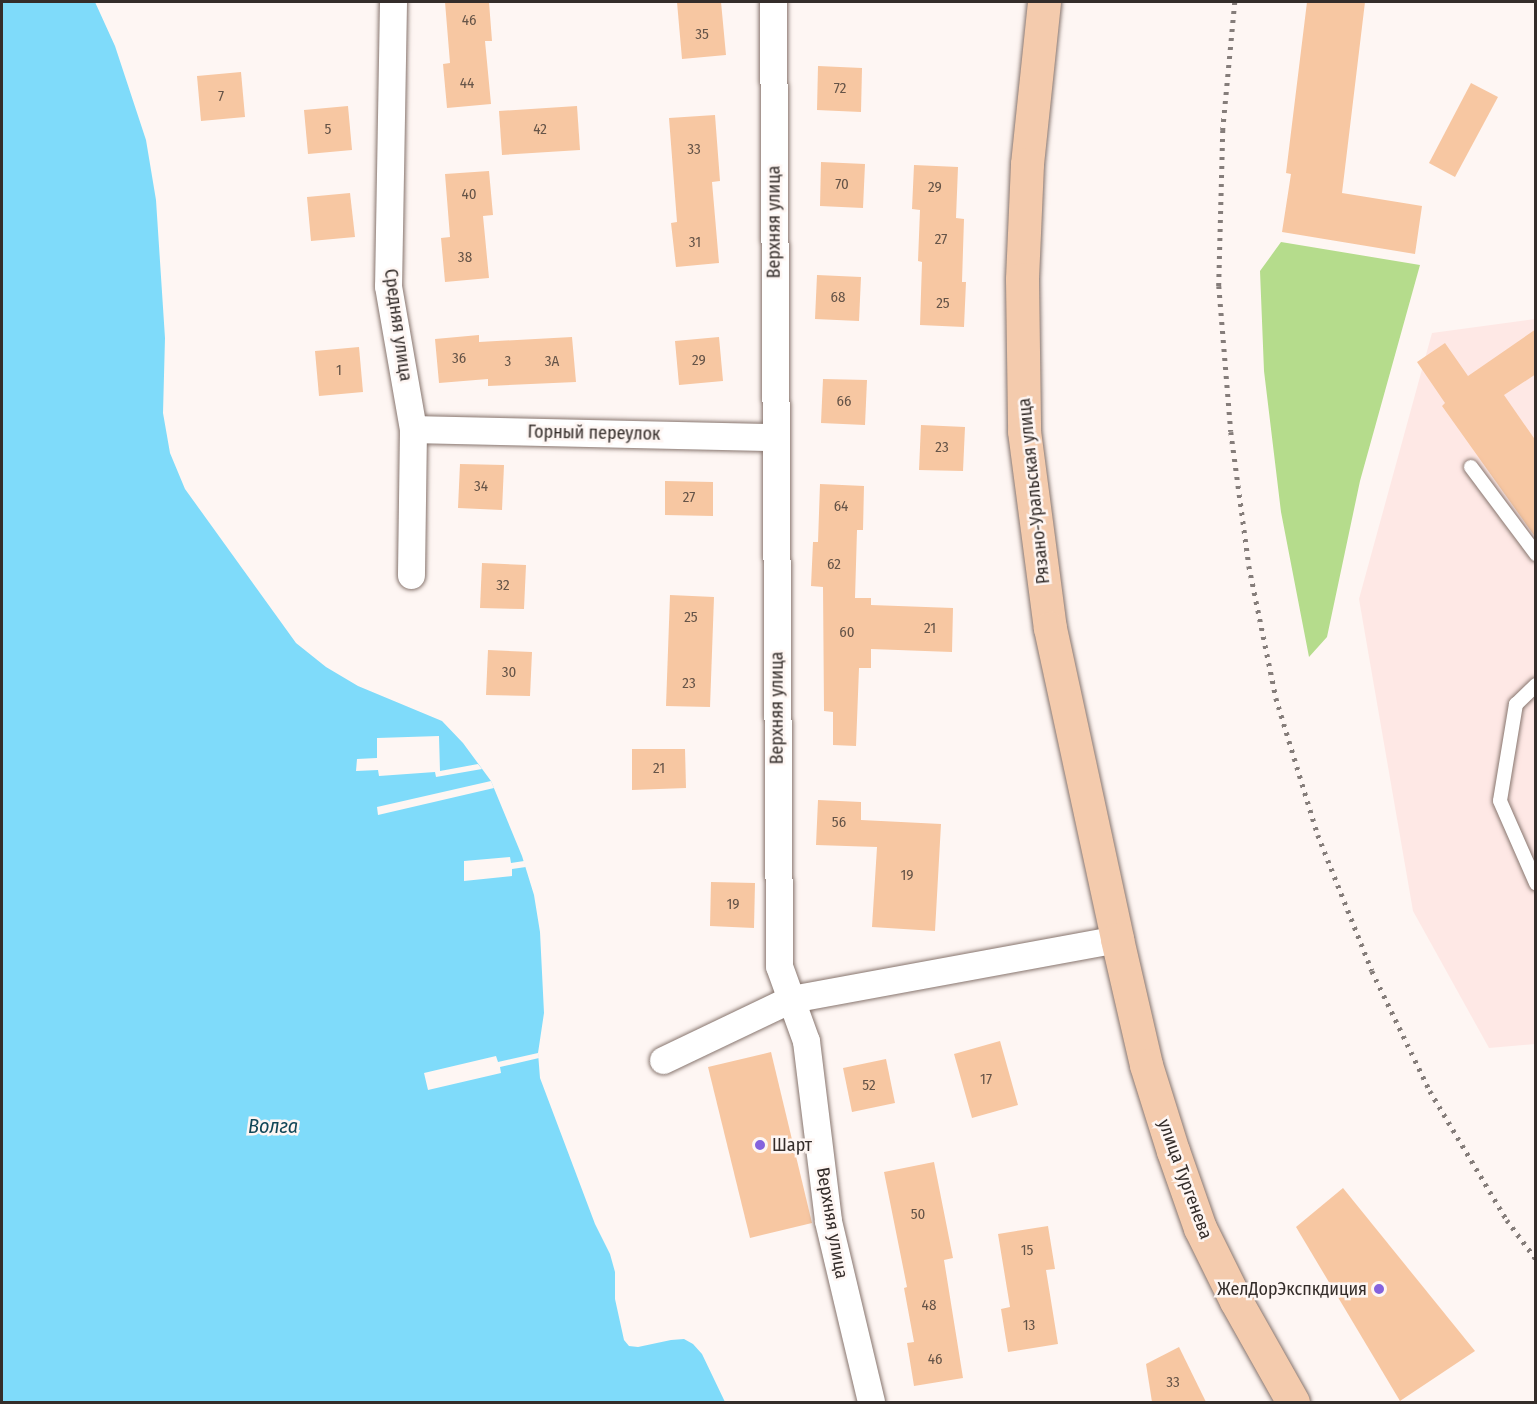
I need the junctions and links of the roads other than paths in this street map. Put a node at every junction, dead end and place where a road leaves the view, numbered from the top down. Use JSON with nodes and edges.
{"nodes":[{"id":1,"x":393,"y":2,"type":"edge"},
{"id":2,"x":772,"y":2,"type":"edge"},
{"id":3,"x":1044,"y":2,"type":"edge"},
{"id":4,"x":413,"y":429,"type":"junction"},
{"id":5,"x":776,"y":437,"type":"junction"},
{"id":6,"x":1471,"y":466,"type":"dead end"},
{"id":7,"x":1536,"y":554,"type":"edge"},
{"id":8,"x":411,"y":575,"type":"dead end"},
{"id":9,"x":1536,"y":685,"type":"edge"},
{"id":10,"x":1536,"y":883,"type":"edge"},
{"id":11,"x":1117,"y":939,"type":"junction"},
{"id":12,"x":790,"y":999,"type":"junction"},
{"id":13,"x":663,"y":1060,"type":"dead end"},
{"id":14,"x":871,"y":1402,"type":"edge"},
{"id":15,"x":1293,"y":1402,"type":"edge"}],
"edges":[{"from":1,"to":4,"type":"street","name":"Средняя улица"},
{"from":2,"to":5,"type":"street","name":"Верхняя улица"},
{"from":3,"to":11,"type":"main road","name":"Рязано-Уральская улица"},
{"from":4,"to":5,"type":"street","name":"Горный переулок"},
{"from":4,"to":8,"type":"street","name":"Средняя улица"},
{"from":5,"to":12,"type":"street","name":"Верхняя улица"},
{"from":6,"to":7,"type":"lane"},
{"from":9,"to":10,"type":"lane"},
{"from":11,"to":12,"type":"street"},
{"from":11,"to":15,"type":"main road","name":"улица Тургенева"},
{"from":12,"to":13,"type":"street"},
{"from":12,"to":14,"type":"street","name":"Верхняя улица"}]}
